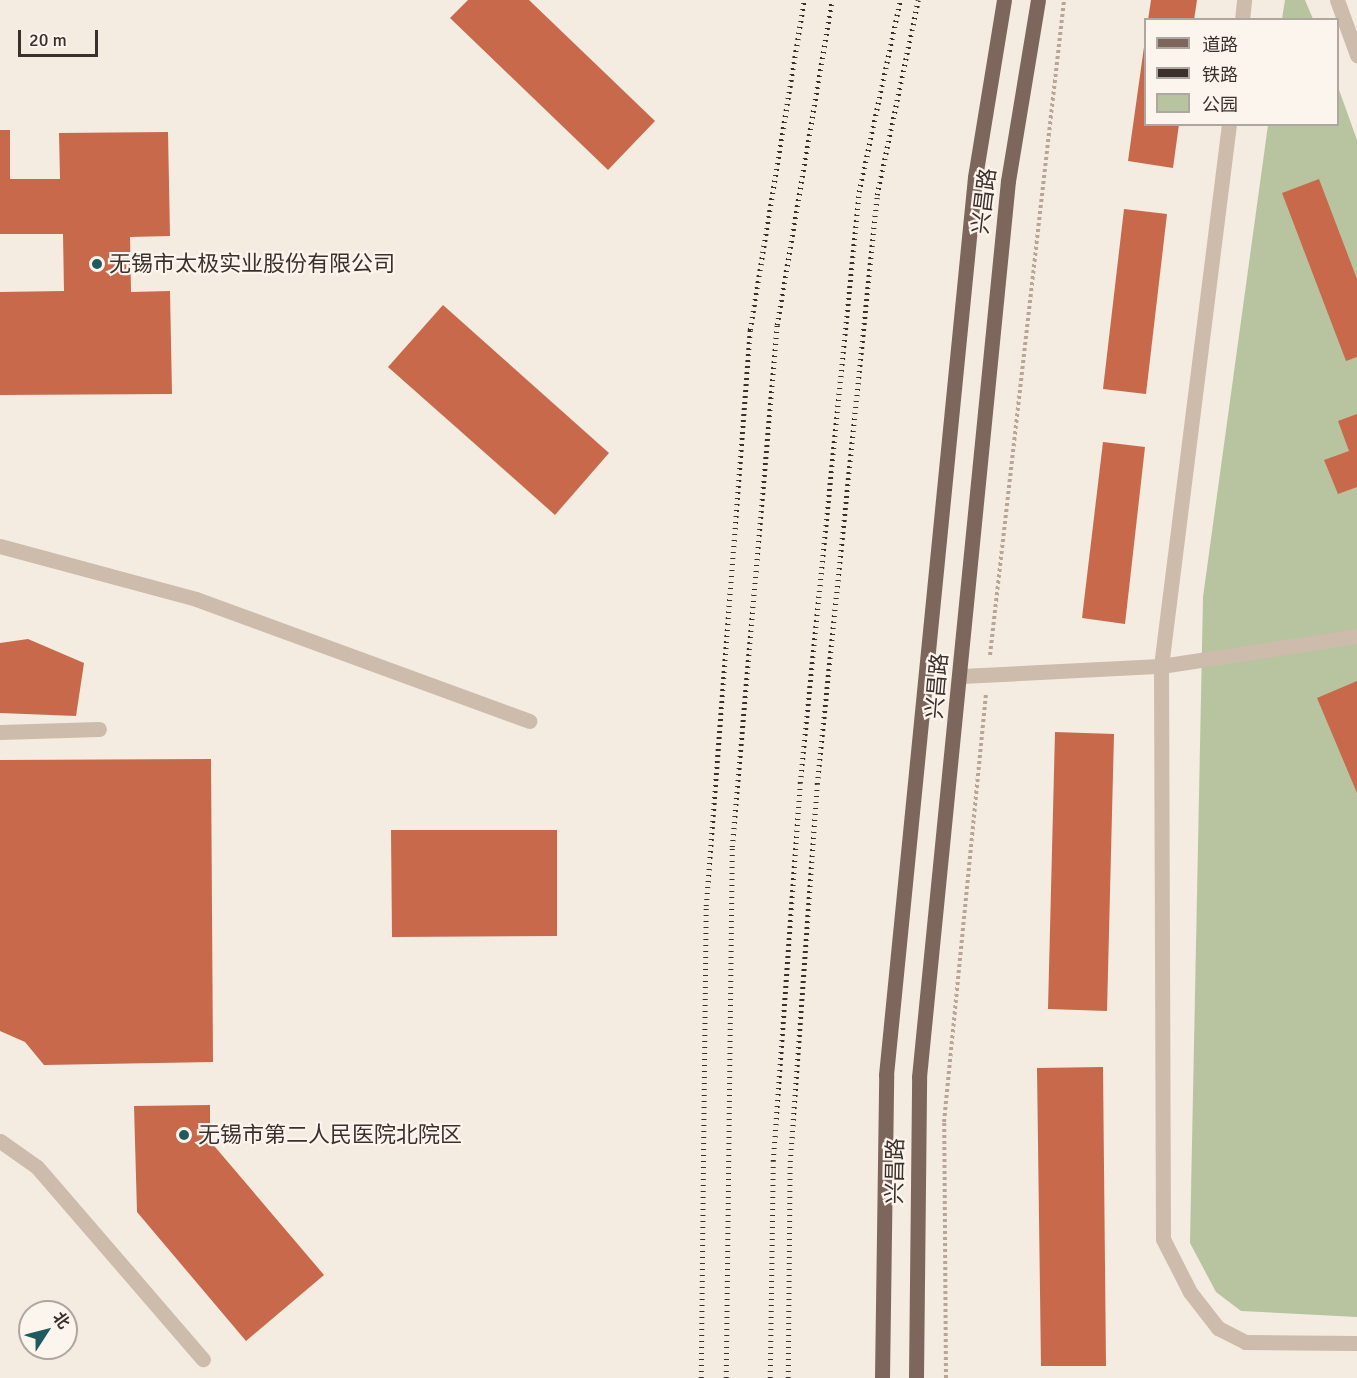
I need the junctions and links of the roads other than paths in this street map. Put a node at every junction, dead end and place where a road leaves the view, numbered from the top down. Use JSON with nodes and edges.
{"nodes":[{"id":1,"x":1004,"y":0,"type":"edge"},
{"id":2,"x":1038,"y":0,"type":"edge"},
{"id":3,"x":1244,"y":0,"type":"edge"},
{"id":4,"x":1337,"y":0,"type":"edge"},
{"id":5,"x":1242,"y":18,"type":"edge"},
{"id":6,"x":1357,"y":55,"type":"edge"},
{"id":7,"x":1229,"y":126,"type":"edge"},
{"id":8,"x":0,"y":546,"type":"edge"},
{"id":9,"x":1357,"y":636,"type":"edge"},
{"id":10,"x":1161,"y":666,"type":"junction"},
{"id":11,"x":961,"y":676,"type":"junction"},
{"id":12,"x":530,"y":720,"type":"dead end"},
{"id":13,"x":99,"y":729,"type":"dead end"},
{"id":14,"x":0,"y":732,"type":"edge"},
{"id":15,"x":0,"y":1142,"type":"edge"},
{"id":16,"x":1357,"y":1343,"type":"edge"},
{"id":17,"x":203,"y":1359,"type":"dead end"},
{"id":18,"x":882,"y":1378,"type":"edge"},
{"id":19,"x":916,"y":1378,"type":"edge"}],
"edges":[{"from":1,"to":18,"type":"main road","name":"兴昌路"},
{"from":2,"to":11,"type":"main road","name":"兴昌路"},
{"from":3,"to":5,"type":"street"},
{"from":4,"to":6,"type":"street"},
{"from":7,"to":10,"type":"street"},
{"from":8,"to":12,"type":"street"},
{"from":9,"to":10,"type":"street"},
{"from":10,"to":11,"type":"street"},
{"from":10,"to":16,"type":"street"},
{"from":11,"to":19,"type":"main road","name":"兴昌路"},
{"from":13,"to":14,"type":"street"},
{"from":15,"to":17,"type":"street"}]}
